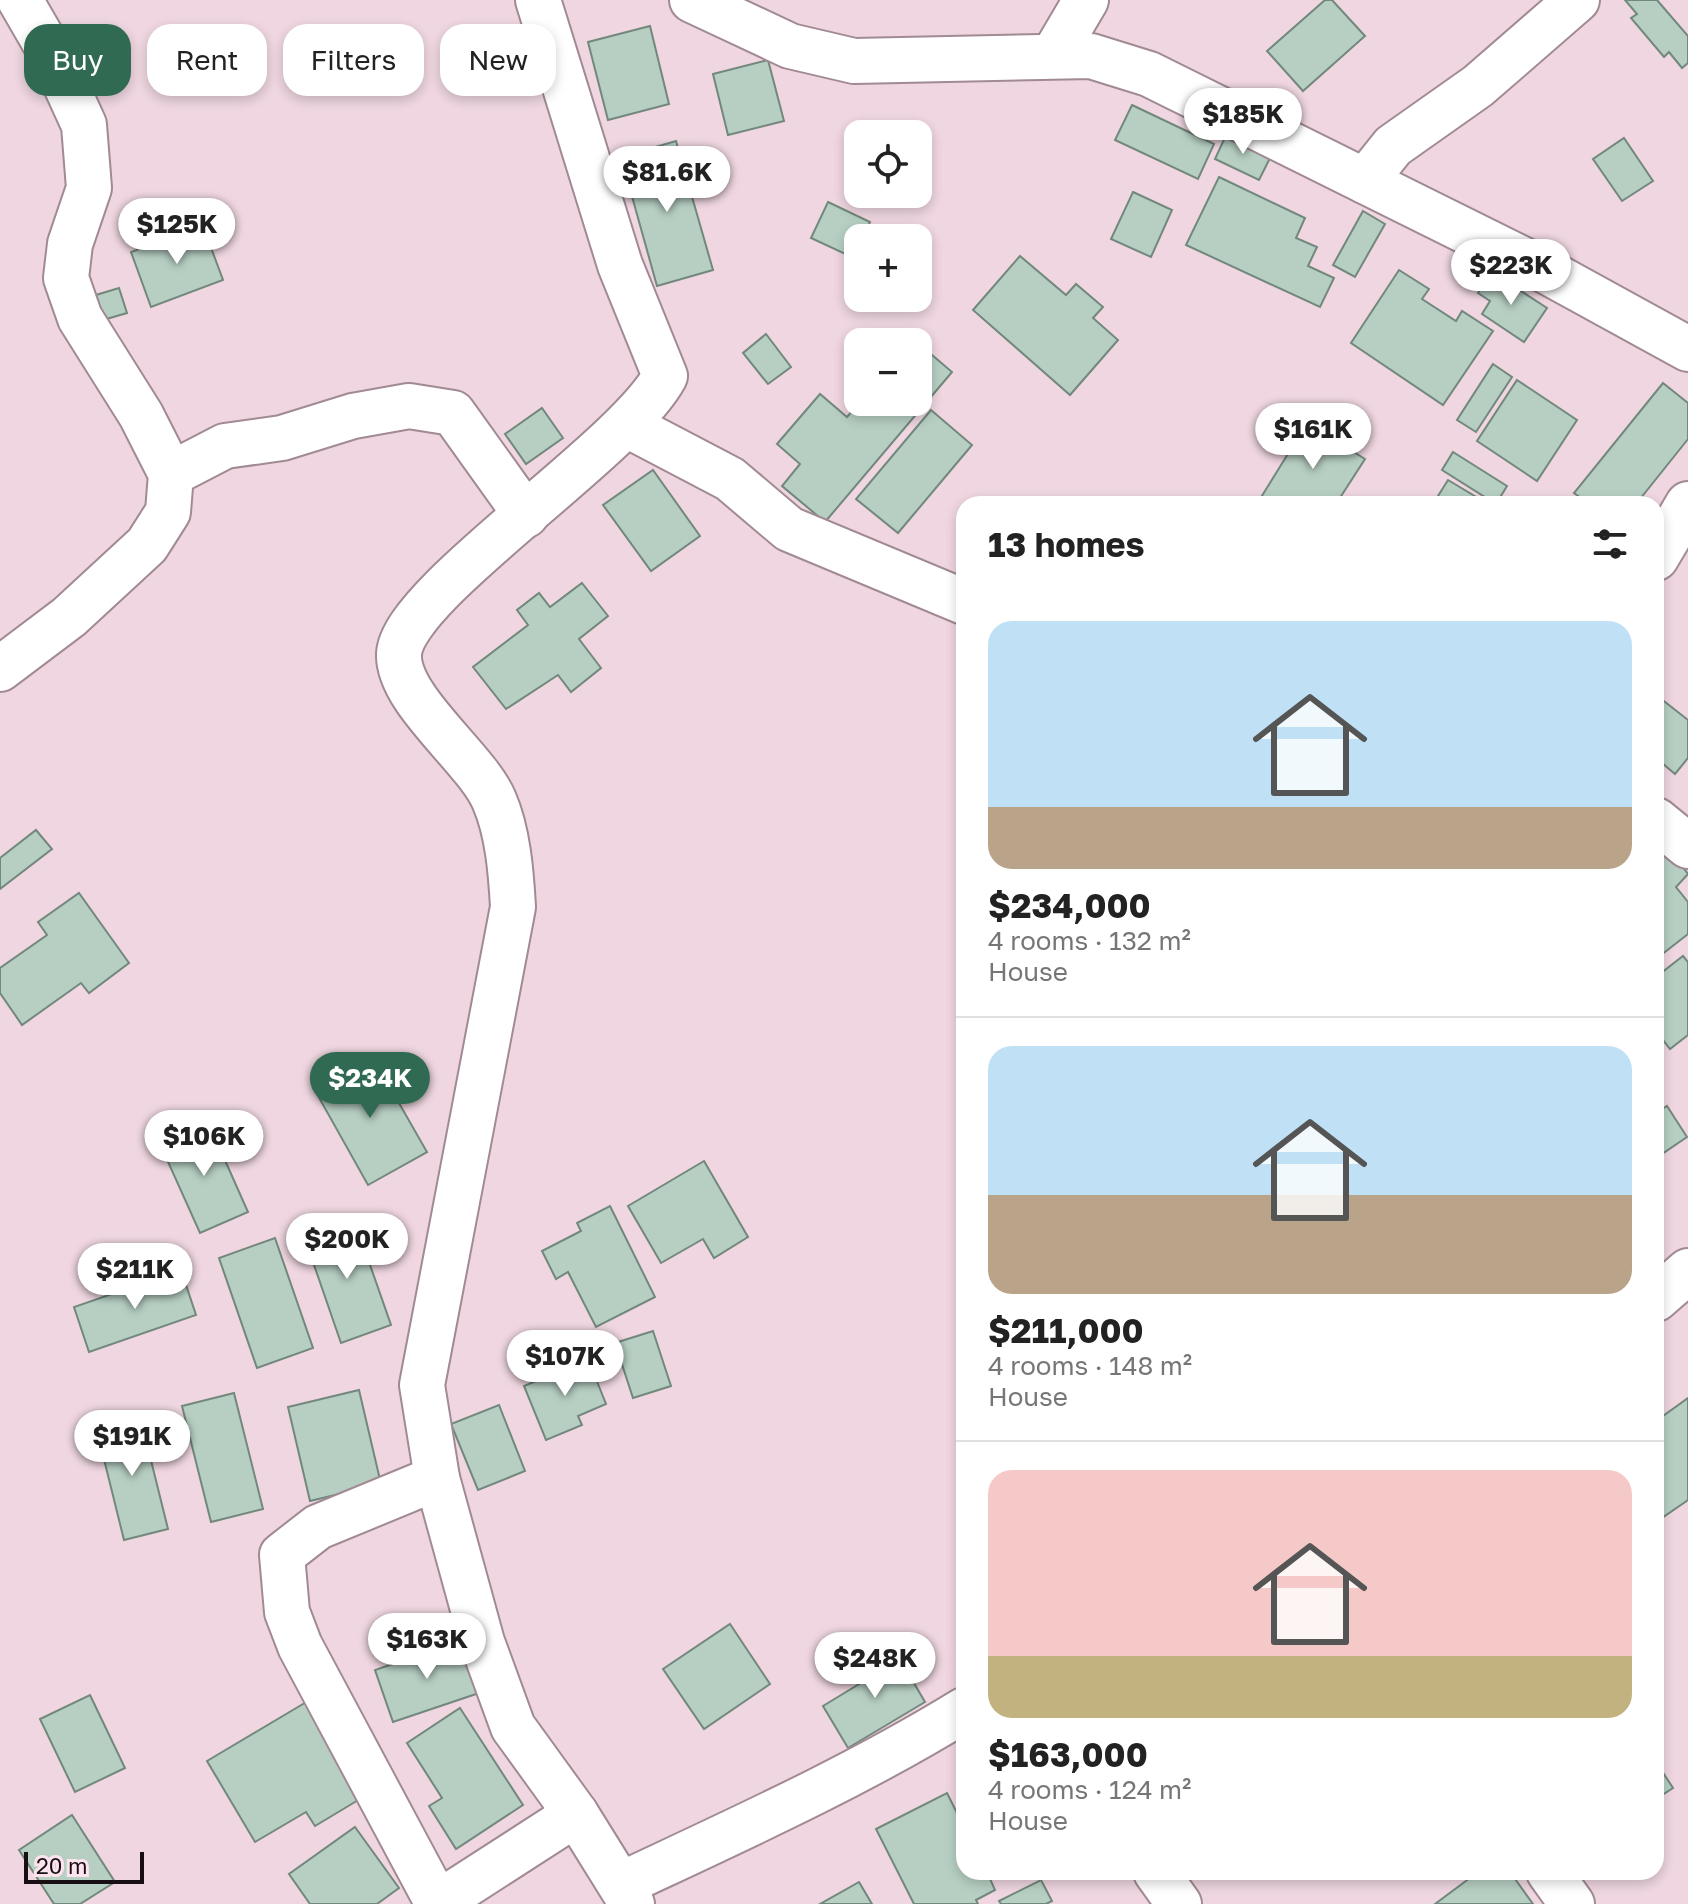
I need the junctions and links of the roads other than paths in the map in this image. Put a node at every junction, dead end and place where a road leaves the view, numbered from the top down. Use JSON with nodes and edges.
{"nodes":[{"id":1,"x":20,"y":0,"type":"edge"},
{"id":2,"x":538,"y":0,"type":"edge"},
{"id":3,"x":692,"y":0,"type":"edge"},
{"id":4,"x":1086,"y":0,"type":"edge"},
{"id":5,"x":1577,"y":0,"type":"edge"},
{"id":6,"x":1053,"y":56,"type":"junction"},
{"id":7,"x":1365,"y":181,"type":"junction"},
{"id":8,"x":1688,"y":349,"type":"edge"},
{"id":9,"x":627,"y":425,"type":"junction"},
{"id":10,"x":171,"y":474,"type":"junction"},
{"id":11,"x":1688,"y":504,"type":"edge"},
{"id":12,"x":526,"y":515,"type":"junction"},
{"id":13,"x":1664,"y":544,"type":"edge"},
{"id":14,"x":956,"y":599,"type":"edge"},
{"id":15,"x":0,"y":669,"type":"edge"},
{"id":16,"x":1664,"y":826,"type":"edge"},
{"id":17,"x":1688,"y":846,"type":"edge"},
{"id":18,"x":1688,"y":1271,"type":"edge"},
{"id":19,"x":1664,"y":1292,"type":"edge"},
{"id":20,"x":437,"y":1478,"type":"junction"},
{"id":21,"x":956,"y":1715,"type":"edge"},
{"id":22,"x":576,"y":1814,"type":"junction"},
{"id":23,"x":1162,"y":1880,"type":"edge"},
{"id":24,"x":1555,"y":1880,"type":"edge"},
{"id":25,"x":627,"y":1894,"type":"edge"},
{"id":26,"x":438,"y":1904,"type":"edge"},
{"id":27,"x":1179,"y":1904,"type":"edge"},
{"id":28,"x":1572,"y":1904,"type":"edge"}],
"edges":[{"from":1,"to":10,"type":"street"},
{"from":2,"to":9,"type":"street"},
{"from":3,"to":6,"type":"street"},
{"from":4,"to":6,"type":"street"},
{"from":5,"to":7,"type":"street"},
{"from":6,"to":7,"type":"street"},
{"from":7,"to":8,"type":"street"},
{"from":9,"to":12,"type":"street"},
{"from":9,"to":14,"type":"street"},
{"from":10,"to":12,"type":"street"},
{"from":10,"to":15,"type":"street"},
{"from":11,"to":13,"type":"street"},
{"from":12,"to":20,"type":"street"},
{"from":16,"to":17,"type":"street"},
{"from":18,"to":19,"type":"street"},
{"from":20,"to":22,"type":"street"},
{"from":20,"to":26,"type":"street"},
{"from":21,"to":25,"type":"street"},
{"from":22,"to":25,"type":"street"},
{"from":22,"to":26,"type":"street"},
{"from":23,"to":27,"type":"street"},
{"from":24,"to":28,"type":"street"}]}
